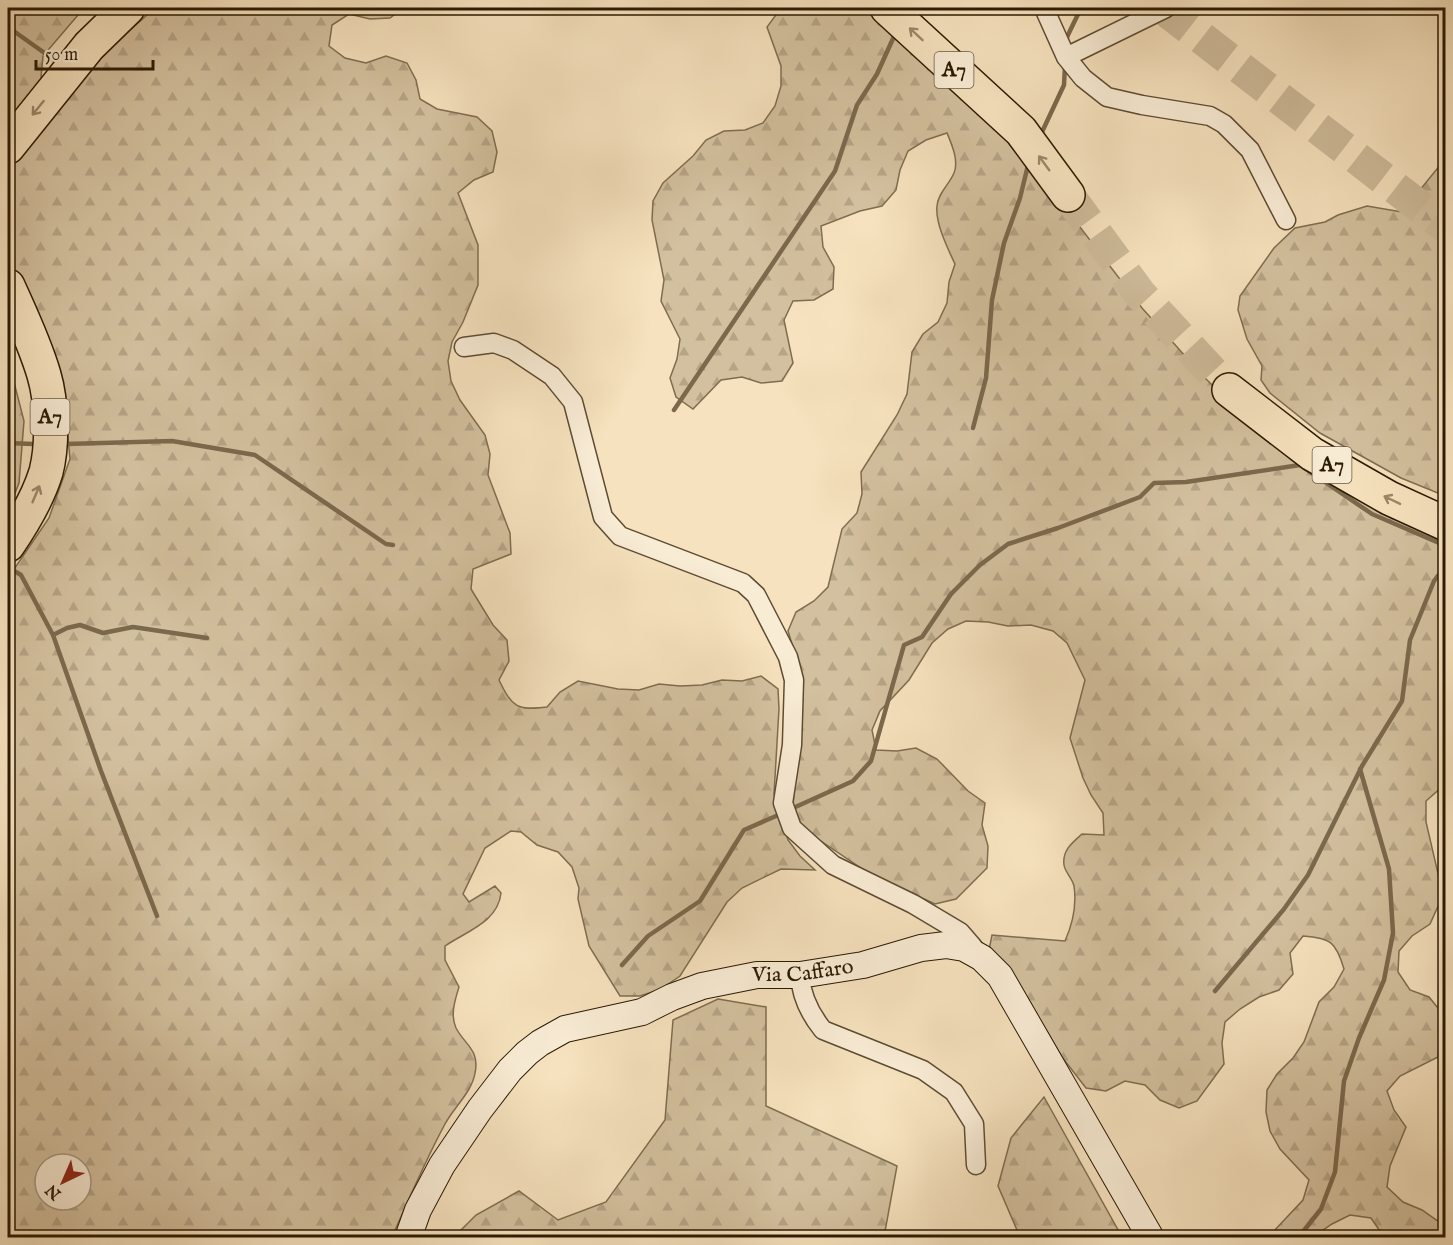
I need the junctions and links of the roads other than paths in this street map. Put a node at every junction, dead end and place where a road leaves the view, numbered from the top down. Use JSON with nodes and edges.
{"nodes":[{"id":1,"x":128,"y":8,"type":"edge"},
{"id":2,"x":887,"y":8,"type":"edge"},
{"id":3,"x":1044,"y":8,"type":"edge"},
{"id":4,"x":1166,"y":8,"type":"edge"},
{"id":5,"x":1066,"y":57,"type":"junction"},
{"id":6,"x":8,"y":147,"type":"edge"},
{"id":7,"x":1068,"y":195,"type":"tunnel mouth"},
{"id":8,"x":1286,"y":220,"type":"dead end"},
{"id":9,"x":8,"y":286,"type":"edge"},
{"id":10,"x":464,"y":347,"type":"dead end"},
{"id":11,"x":1229,"y":390,"type":"tunnel mouth"},
{"id":12,"x":1446,"y":524,"type":"edge"},
{"id":13,"x":8,"y":545,"type":"edge"},
{"id":14,"x":975,"y":955,"type":"junction"},
{"id":15,"x":800,"y":975,"type":"junction"},
{"id":16,"x":976,"y":1165,"type":"dead end"},
{"id":17,"x":408,"y":1238,"type":"edge"},
{"id":18,"x":1151,"y":1238,"type":"edge"}],
"edges":[{"from":1,"to":6,"type":"highway","one_way":true},
{"from":7,"to":2,"type":"highway","number":"A7","one_way":true},
{"from":3,"to":5,"type":"street"},
{"from":4,"to":5,"type":"street"},
{"from":5,"to":8,"type":"street"},
{"from":13,"to":9,"type":"highway","number":"A7","one_way":true},
{"from":10,"to":14,"type":"street"},
{"from":12,"to":11,"type":"highway","number":"A7","one_way":true},
{"from":14,"to":15,"type":"street","name":"Via Caffaro"},
{"from":14,"to":18,"type":"street","name":"Via Caffaro"},
{"from":15,"to":16,"type":"street"},
{"from":15,"to":17,"type":"street","name":"Via Caffaro"}]}
